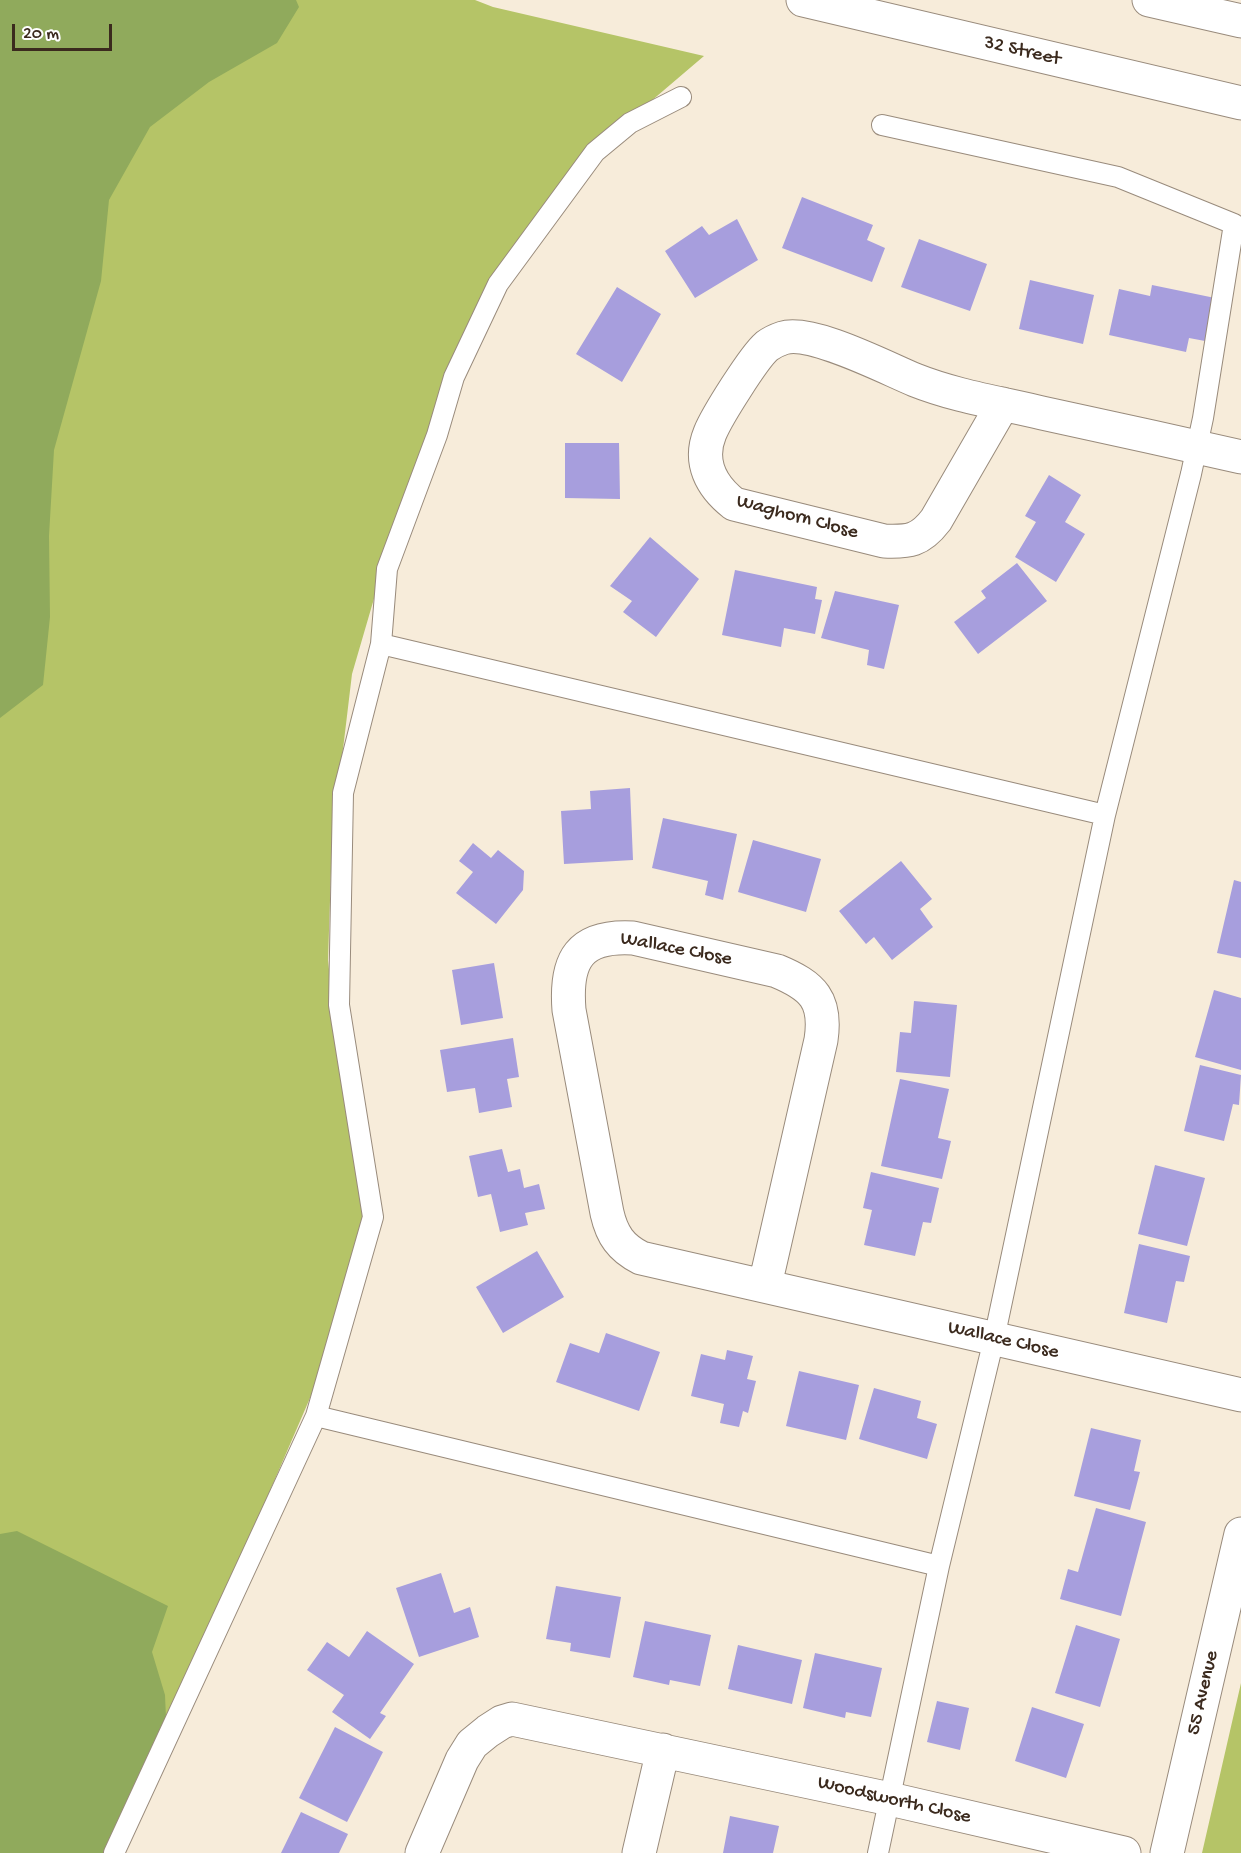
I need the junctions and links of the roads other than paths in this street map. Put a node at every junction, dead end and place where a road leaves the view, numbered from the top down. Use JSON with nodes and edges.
{"nodes":[{"id":1,"x":803,"y":0,"type":"edge"},
{"id":2,"x":1149,"y":0,"type":"edge"},
{"id":3,"x":1241,"y":21,"type":"edge"},
{"id":4,"x":681,"y":97,"type":"dead end"},
{"id":5,"x":1241,"y":103,"type":"edge"},
{"id":6,"x":882,"y":125,"type":"dead end"},
{"id":7,"x":1004,"y":404,"type":"junction"},
{"id":8,"x":1197,"y":447,"type":"junction"},
{"id":9,"x":1241,"y":457,"type":"edge"},
{"id":10,"x":381,"y":644,"type":"junction"},
{"id":11,"x":1105,"y":815,"type":"junction"},
{"id":12,"x":765,"y":1285,"type":"junction"},
{"id":13,"x":994,"y":1339,"type":"junction"},
{"id":14,"x":1241,"y":1395,"type":"edge"},
{"id":15,"x":316,"y":1416,"type":"junction"},
{"id":16,"x":1241,"y":1534,"type":"edge"},
{"id":17,"x":939,"y":1566,"type":"junction"},
{"id":18,"x":663,"y":1750,"type":"junction"},
{"id":19,"x":890,"y":1800,"type":"junction"},
{"id":20,"x":114,"y":1853,"type":"edge"},
{"id":21,"x":422,"y":1853,"type":"edge"},
{"id":22,"x":639,"y":1853,"type":"edge"},
{"id":23,"x":878,"y":1853,"type":"edge"},
{"id":24,"x":1124,"y":1853,"type":"edge"},
{"id":25,"x":1167,"y":1853,"type":"edge"}],
"edges":[{"from":1,"to":5,"type":"street","name":"32 Street"},
{"from":2,"to":3,"type":"street"},
{"from":4,"to":10,"type":"lane"},
{"from":6,"to":8,"type":"lane"},
{"from":7,"to":7,"type":"street","name":"Waghorn Close"},
{"from":7,"to":8,"type":"street","name":"Waghorn Close"},
{"from":8,"to":9,"type":"street","name":"Waghorn Close"},
{"from":8,"to":11,"type":"lane"},
{"from":10,"to":11,"type":"lane"},
{"from":10,"to":15,"type":"lane"},
{"from":11,"to":13,"type":"lane"},
{"from":12,"to":12,"type":"street","name":"Wallace Close"},
{"from":12,"to":13,"type":"street","name":"Wallace Close"},
{"from":13,"to":14,"type":"street","name":"Wallace Close"},
{"from":13,"to":17,"type":"lane"},
{"from":15,"to":17,"type":"lane"},
{"from":15,"to":20,"type":"lane"},
{"from":16,"to":25,"type":"street","name":"55 Avenue"},
{"from":17,"to":19,"type":"lane"},
{"from":18,"to":19,"type":"street","name":"Woodsworth Close"},
{"from":18,"to":21,"type":"street","name":"Woodsworth Close"},
{"from":18,"to":22,"type":"street"},
{"from":19,"to":23,"type":"lane"},
{"from":19,"to":24,"type":"street","name":"Woodsworth Close"}]}
